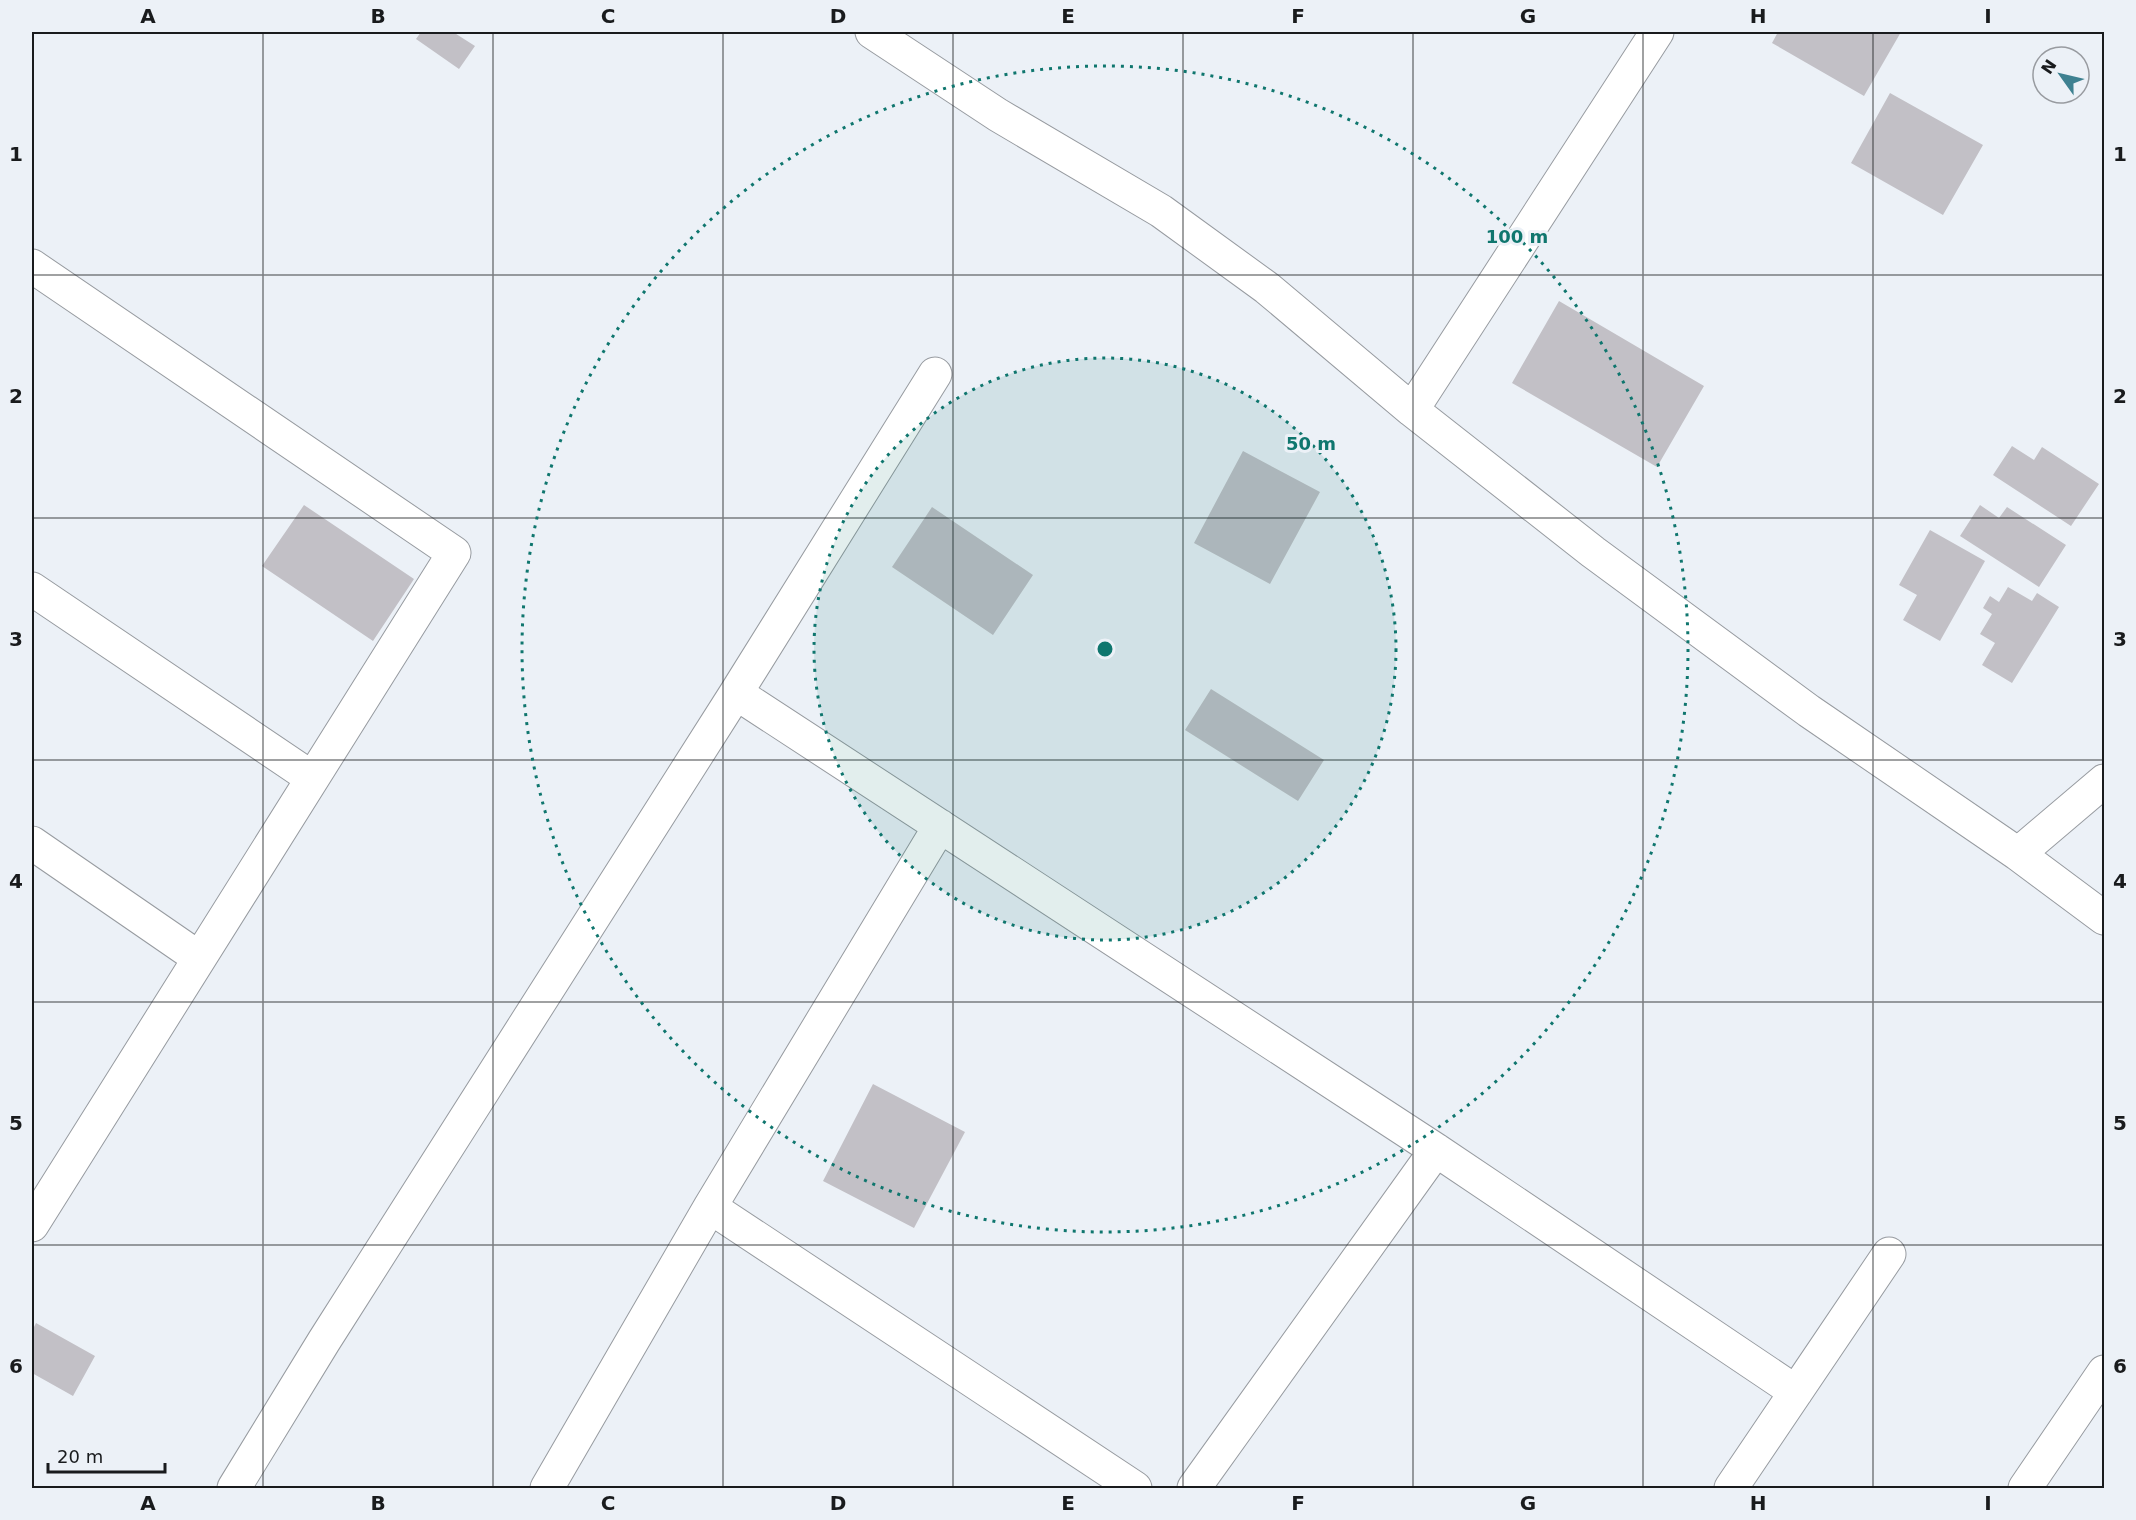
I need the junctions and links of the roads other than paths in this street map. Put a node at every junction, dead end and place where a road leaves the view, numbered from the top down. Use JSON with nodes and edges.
{"nodes":[{"id":1,"x":872,"y":32,"type":"edge"},
{"id":2,"x":1657,"y":32,"type":"edge"},
{"id":3,"x":32,"y":266,"type":"edge"},
{"id":4,"x":935,"y":374,"type":"dead end"},
{"id":5,"x":1412,"y":410,"type":"junction"},
{"id":6,"x":32,"y":589,"type":"edge"},
{"id":7,"x":736,"y":693,"type":"junction"},
{"id":8,"x":312,"y":778,"type":"junction"},
{"id":9,"x":2104,"y":781,"type":"edge"},
{"id":10,"x":940,"y":826,"type":"junction"},
{"id":11,"x":32,"y":843,"type":"edge"},
{"id":12,"x":2018,"y":854,"type":"junction"},
{"id":13,"x":2104,"y":918,"type":"edge"},
{"id":14,"x":199,"y":958,"type":"junction"},
{"id":15,"x":1436,"y":1150,"type":"junction"},
{"id":16,"x":710,"y":1207,"type":"junction"},
{"id":17,"x":32,"y":1225,"type":"edge"},
{"id":18,"x":1889,"y":1254,"type":"dead end"},
{"id":19,"x":2104,"y":1372,"type":"edge"},
{"id":20,"x":1796,"y":1392,"type":"junction"},
{"id":21,"x":234,"y":1488,"type":"edge"},
{"id":22,"x":547,"y":1488,"type":"edge"},
{"id":23,"x":1135,"y":1488,"type":"edge"},
{"id":24,"x":1194,"y":1488,"type":"edge"},
{"id":25,"x":1731,"y":1488,"type":"edge"},
{"id":26,"x":2025,"y":1488,"type":"edge"}],
"edges":[{"from":1,"to":5,"type":"street"},
{"from":2,"to":5,"type":"street"},
{"from":3,"to":8,"type":"street"},
{"from":4,"to":7,"type":"street"},
{"from":5,"to":12,"type":"street"},
{"from":6,"to":8,"type":"street"},
{"from":7,"to":10,"type":"street"},
{"from":7,"to":21,"type":"street"},
{"from":8,"to":14,"type":"street"},
{"from":9,"to":12,"type":"street"},
{"from":10,"to":15,"type":"street"},
{"from":10,"to":16,"type":"street"},
{"from":11,"to":14,"type":"street"},
{"from":12,"to":13,"type":"street"},
{"from":14,"to":17,"type":"street"},
{"from":15,"to":20,"type":"street"},
{"from":15,"to":24,"type":"street"},
{"from":16,"to":22,"type":"street"},
{"from":16,"to":23,"type":"street"},
{"from":18,"to":20,"type":"street"},
{"from":19,"to":26,"type":"street"},
{"from":20,"to":25,"type":"street"}]}
